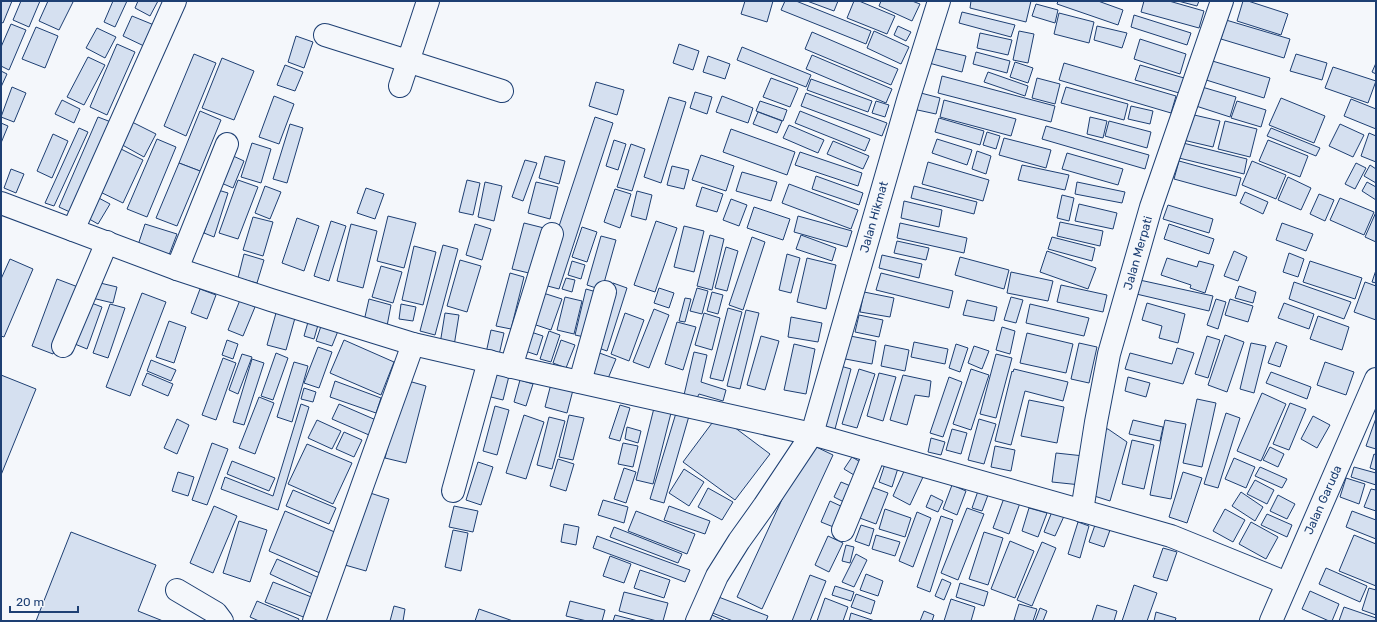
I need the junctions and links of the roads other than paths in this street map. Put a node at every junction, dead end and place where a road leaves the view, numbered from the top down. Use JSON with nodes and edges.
{"nodes":[{"id":1,"x":175,"y":1,"type":"edge"},
{"id":2,"x":428,"y":1,"type":"edge"},
{"id":3,"x":940,"y":1,"type":"edge"},
{"id":4,"x":1222,"y":1,"type":"edge"},
{"id":5,"x":325,"y":35,"type":"dead end"},
{"id":6,"x":408,"y":61,"type":"junction"},
{"id":7,"x":400,"y":86,"type":"dead end"},
{"id":8,"x":502,"y":91,"type":"dead end"},
{"id":9,"x":227,"y":144,"type":"dead end"},
{"id":10,"x":1,"y":203,"type":"edge"},
{"id":11,"x":73,"y":230,"type":"junction"},
{"id":12,"x":552,"y":234,"type":"dead end"},
{"id":13,"x":107,"y":242,"type":"junction"},
{"id":14,"x":177,"y":269,"type":"junction"},
{"id":15,"x":605,"y":292,"type":"dead end"},
{"id":16,"x":413,"y":344,"type":"junction"},
{"id":17,"x":63,"y":346,"type":"dead end"},
{"id":18,"x":489,"y":361,"type":"junction"},
{"id":19,"x":511,"y":367,"type":"junction"},
{"id":20,"x":1376,"y":379,"type":"edge"},
{"id":21,"x":580,"y":382,"type":"junction"},
{"id":22,"x":812,"y":434,"type":"junction"},
{"id":23,"x":874,"y":452,"type":"junction"},
{"id":24,"x":453,"y":491,"type":"dead end"},
{"id":25,"x":1082,"y":511,"type":"junction"},
{"id":26,"x":843,"y":530,"type":"dead end"},
{"id":27,"x":1287,"y":583,"type":"junction"},
{"id":28,"x":177,"y":590,"type":"dead end"},
{"id":29,"x":222,"y":621,"type":"edge"},
{"id":30,"x":314,"y":621,"type":"edge"},
{"id":31,"x":697,"y":621,"type":"edge"},
{"id":32,"x":1271,"y":621,"type":"edge"}],
"edges":[{"from":1,"to":11,"type":"street"},
{"from":2,"to":6,"type":"street"},
{"from":3,"to":22,"type":"street","name":"Jalan Hikmat"},
{"from":4,"to":25,"type":"street","name":"Jalan Merpati"},
{"from":5,"to":6,"type":"street"},
{"from":6,"to":7,"type":"street"},
{"from":6,"to":8,"type":"street"},
{"from":9,"to":14,"type":"street"},
{"from":10,"to":11,"type":"street"},
{"from":11,"to":13,"type":"street"},
{"from":12,"to":19,"type":"street"},
{"from":13,"to":14,"type":"street"},
{"from":13,"to":17,"type":"street"},
{"from":14,"to":16,"type":"street"},
{"from":15,"to":21,"type":"street"},
{"from":16,"to":18,"type":"street"},
{"from":16,"to":30,"type":"street"},
{"from":18,"to":19,"type":"street"},
{"from":18,"to":24,"type":"street"},
{"from":19,"to":21,"type":"street"},
{"from":20,"to":27,"type":"street","name":"Jalan Garuda"},
{"from":21,"to":22,"type":"street"},
{"from":22,"to":23,"type":"street"},
{"from":22,"to":31,"type":"street","name":"Jalan Hikmat"},
{"from":23,"to":25,"type":"street"},
{"from":23,"to":26,"type":"street"},
{"from":25,"to":27,"type":"street"},
{"from":27,"to":32,"type":"street","name":"Jalan Garuda"},
{"from":28,"to":29,"type":"street"}]}
